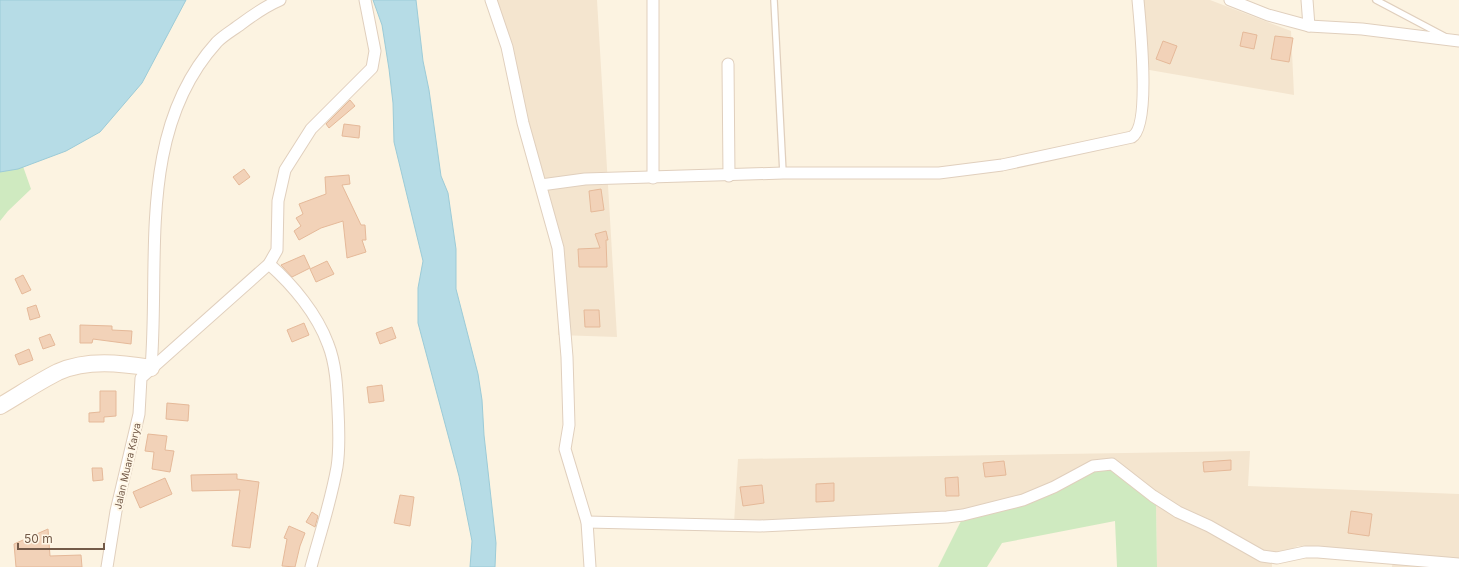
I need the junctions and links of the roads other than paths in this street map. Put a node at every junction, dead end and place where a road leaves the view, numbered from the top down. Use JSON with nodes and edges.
{"nodes":[{"id":1,"x":280,"y":0,"type":"edge"},
{"id":2,"x":365,"y":0,"type":"edge"},
{"id":3,"x":492,"y":0,"type":"edge"},
{"id":4,"x":653,"y":0,"type":"edge"},
{"id":5,"x":774,"y":0,"type":"edge"},
{"id":6,"x":1138,"y":0,"type":"edge"},
{"id":7,"x":1230,"y":0,"type":"edge"},
{"id":8,"x":1307,"y":0,"type":"edge"},
{"id":9,"x":1376,"y":0,"type":"edge"},
{"id":10,"x":1309,"y":26,"type":"junction"},
{"id":11,"x":1455,"y":40,"type":"edge"},
{"id":12,"x":728,"y":64,"type":"dead end"},
{"id":13,"x":783,"y":173,"type":"junction"},
{"id":14,"x":729,"y":176,"type":"junction"},
{"id":15,"x":653,"y":178,"type":"junction"},
{"id":16,"x":541,"y":185,"type":"junction"},
{"id":17,"x":269,"y":264,"type":"junction"},
{"id":18,"x":151,"y":368,"type":"junction"},
{"id":19,"x":0,"y":406,"type":"edge"},
{"id":20,"x":587,"y":522,"type":"junction"},
{"id":21,"x":1275,"y":563,"type":"edge"},
{"id":22,"x":1459,"y":564,"type":"edge"},
{"id":23,"x":107,"y":567,"type":"edge"},
{"id":24,"x":312,"y":567,"type":"edge"},
{"id":25,"x":590,"y":567,"type":"edge"}],
"edges":[{"from":1,"to":18,"type":"street"},
{"from":2,"to":17,"type":"street"},
{"from":3,"to":16,"type":"street"},
{"from":4,"to":15,"type":"street"},
{"from":5,"to":13,"type":"lane"},
{"from":6,"to":13,"type":"street"},
{"from":7,"to":10,"type":"street"},
{"from":8,"to":10,"type":"street"},
{"from":9,"to":11,"type":"lane"},
{"from":10,"to":11,"type":"street"},
{"from":12,"to":14,"type":"street"},
{"from":13,"to":14,"type":"street"},
{"from":14,"to":15,"type":"street"},
{"from":15,"to":16,"type":"street"},
{"from":16,"to":20,"type":"street"},
{"from":17,"to":18,"type":"street"},
{"from":17,"to":24,"type":"street"},
{"from":18,"to":19,"type":"street"},
{"from":18,"to":23,"type":"street","name":"Jalan Muara Karya"},
{"from":20,"to":21,"type":"street"},
{"from":20,"to":25,"type":"street"},
{"from":21,"to":22,"type":"street"}]}
